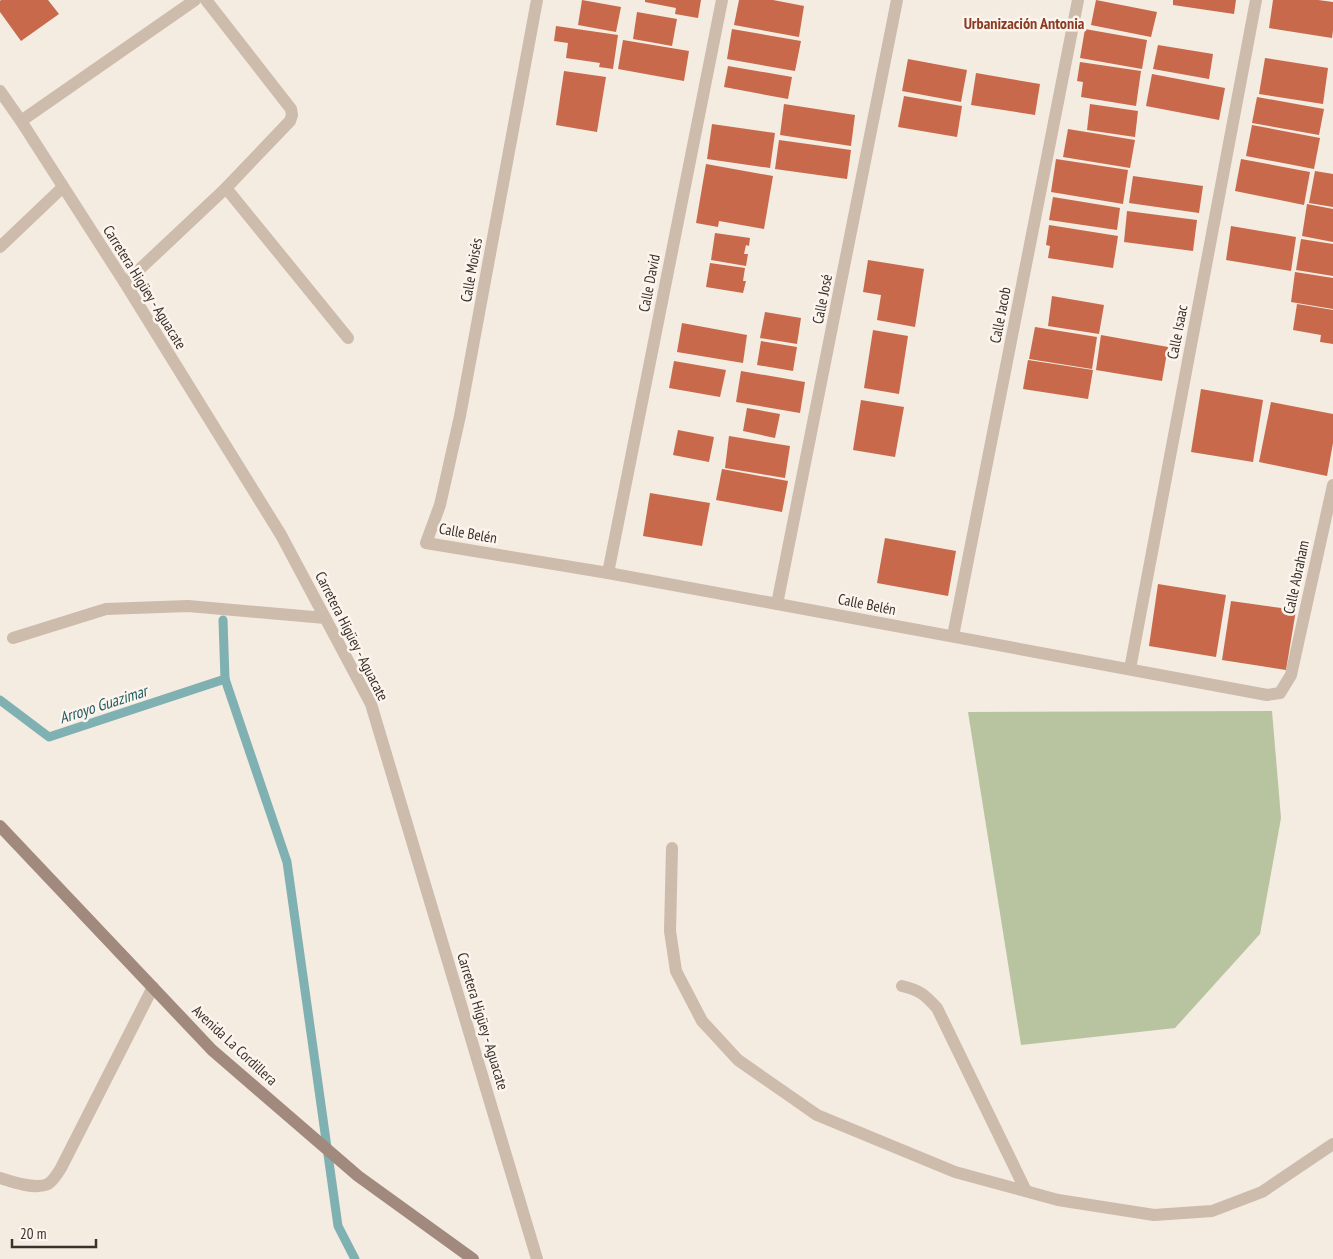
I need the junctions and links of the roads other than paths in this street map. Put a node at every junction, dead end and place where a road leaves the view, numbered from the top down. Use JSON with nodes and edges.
{"nodes":[{"id":1,"x":195,"y":0,"type":"edge"},
{"id":2,"x":206,"y":0,"type":"edge"},
{"id":3,"x":537,"y":0,"type":"edge"},
{"id":4,"x":722,"y":0,"type":"edge"},
{"id":5,"x":898,"y":0,"type":"edge"},
{"id":6,"x":1078,"y":0,"type":"edge"},
{"id":7,"x":1256,"y":0,"type":"edge"},
{"id":8,"x":0,"y":91,"type":"edge"},
{"id":9,"x":21,"y":121,"type":"junction"},
{"id":10,"x":63,"y":187,"type":"junction"},
{"id":11,"x":226,"y":188,"type":"junction"},
{"id":12,"x":0,"y":247,"type":"edge"},
{"id":13,"x":124,"y":283,"type":"junction"},
{"id":14,"x":348,"y":338,"type":"dead end"},
{"id":15,"x":1333,"y":485,"type":"edge"},
{"id":16,"x":426,"y":543,"type":"joint"},
{"id":17,"x":608,"y":573,"type":"junction"},
{"id":18,"x":778,"y":604,"type":"junction"},
{"id":19,"x":324,"y":618,"type":"junction"},
{"id":20,"x":954,"y":636,"type":"junction"},
{"id":21,"x":13,"y":638,"type":"dead end"},
{"id":22,"x":1130,"y":669,"type":"junction"},
{"id":23,"x":1291,"y":675,"type":"joint"},
{"id":24,"x":0,"y":826,"type":"edge"},
{"id":25,"x":672,"y":848,"type":"dead end"},
{"id":26,"x":902,"y":986,"type":"dead end"},
{"id":27,"x":153,"y":987,"type":"junction"},
{"id":28,"x":1333,"y":1144,"type":"edge"},
{"id":29,"x":0,"y":1178,"type":"edge"},
{"id":30,"x":1026,"y":1191,"type":"junction"},
{"id":31,"x":473,"y":1259,"type":"edge"},
{"id":32,"x":537,"y":1259,"type":"edge"}],
"edges":[{"from":1,"to":9,"type":"street"},
{"from":2,"to":11,"type":"street"},
{"from":3,"to":16,"type":"street","name":"Calle Moisés"},
{"from":4,"to":17,"type":"street","name":"Calle David"},
{"from":5,"to":18,"type":"street","name":"Calle José"},
{"from":6,"to":20,"type":"street","name":"Calle Jacob"},
{"from":7,"to":22,"type":"street","name":"Calle Isaac"},
{"from":8,"to":9,"type":"street","name":"Carretera Higüey - Aguacate"},
{"from":9,"to":10,"type":"street","name":"Carretera Higüey - Aguacate"},
{"from":10,"to":12,"type":"street"},
{"from":10,"to":13,"type":"street","name":"Carretera Higüey - Aguacate"},
{"from":11,"to":13,"type":"street"},
{"from":11,"to":14,"type":"street"},
{"from":13,"to":19,"type":"street","name":"Carretera Higüey - Aguacate"},
{"from":15,"to":23,"type":"street","name":"Calle Abraham"},
{"from":16,"to":17,"type":"street","name":"Calle Belén"},
{"from":17,"to":18,"type":"street","name":"Calle Belén"},
{"from":18,"to":20,"type":"street","name":"Calle Belén"},
{"from":19,"to":21,"type":"street"},
{"from":19,"to":32,"type":"street","name":"Carretera Higüey - Aguacate"},
{"from":20,"to":22,"type":"street","name":"Calle Belén"},
{"from":22,"to":23,"type":"street","name":"Calle Belén"},
{"from":24,"to":27,"type":"main road","name":"Avenida La Cordillera"},
{"from":25,"to":30,"type":"street"},
{"from":26,"to":30,"type":"street"},
{"from":27,"to":29,"type":"street"},
{"from":27,"to":31,"type":"main road","name":"Avenida La Cordillera"},
{"from":28,"to":30,"type":"street"}]}
